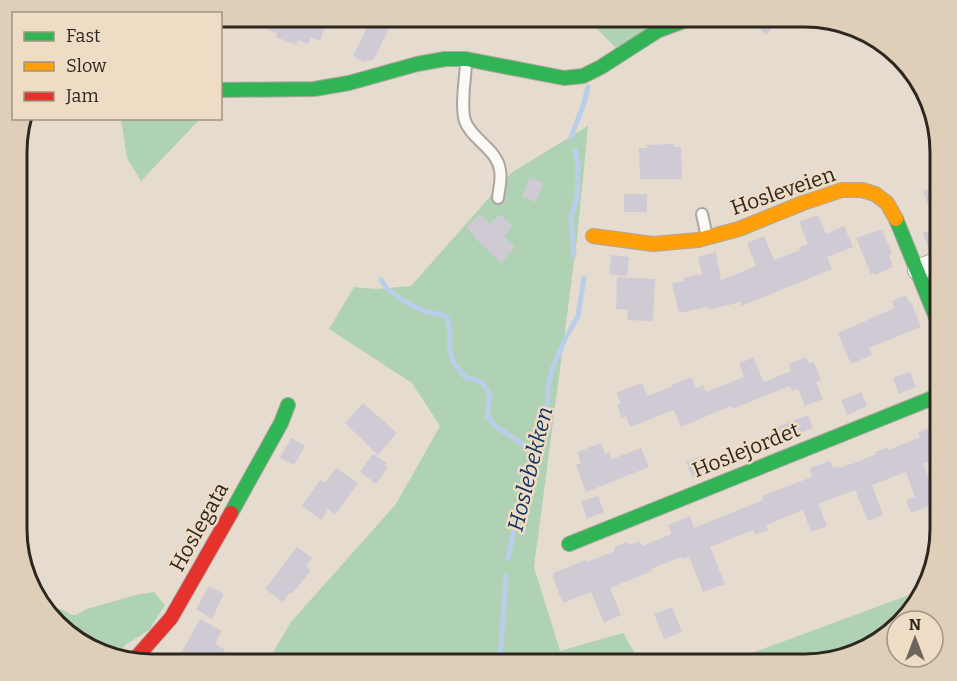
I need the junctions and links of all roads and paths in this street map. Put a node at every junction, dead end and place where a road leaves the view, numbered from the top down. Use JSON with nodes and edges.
{"nodes":[{"id":1,"x":668,"y":27,"type":"edge"},
{"id":2,"x":466,"y":60,"type":"junction"},
{"id":3,"x":222,"y":90,"type":"edge"},
{"id":4,"x":498,"y":198,"type":"dead end"},
{"id":5,"x":702,"y":214,"type":"dead end"},
{"id":6,"x":593,"y":236,"type":"dead end"},
{"id":7,"x":707,"y":237,"type":"junction"},
{"id":8,"x":930,"y":265,"type":"edge"},
{"id":9,"x":918,"y":270,"type":"junction"},
{"id":10,"x":930,"y":301,"type":"edge"},
{"id":11,"x":930,"y":399,"type":"edge"},
{"id":12,"x":288,"y":405,"type":"dead end"},
{"id":13,"x":568,"y":544,"type":"dead end"},
{"id":14,"x":140,"y":653,"type":"edge"}],
"edges":[{"from":1,"to":2,"type":"street"},
{"from":2,"to":3,"type":"street"},
{"from":2,"to":4,"type":"lane"},
{"from":5,"to":7,"type":"lane"},
{"from":6,"to":7,"type":"street","name":"Hosleveien"},
{"from":7,"to":9,"type":"street","name":"Hosleveien"},
{"from":8,"to":9,"type":"street"},
{"from":9,"to":10,"type":"street","name":"Hosleveien"},
{"from":11,"to":13,"type":"street","name":"Hoslejordet"},
{"from":12,"to":14,"type":"street","name":"Hoslegata"}]}
